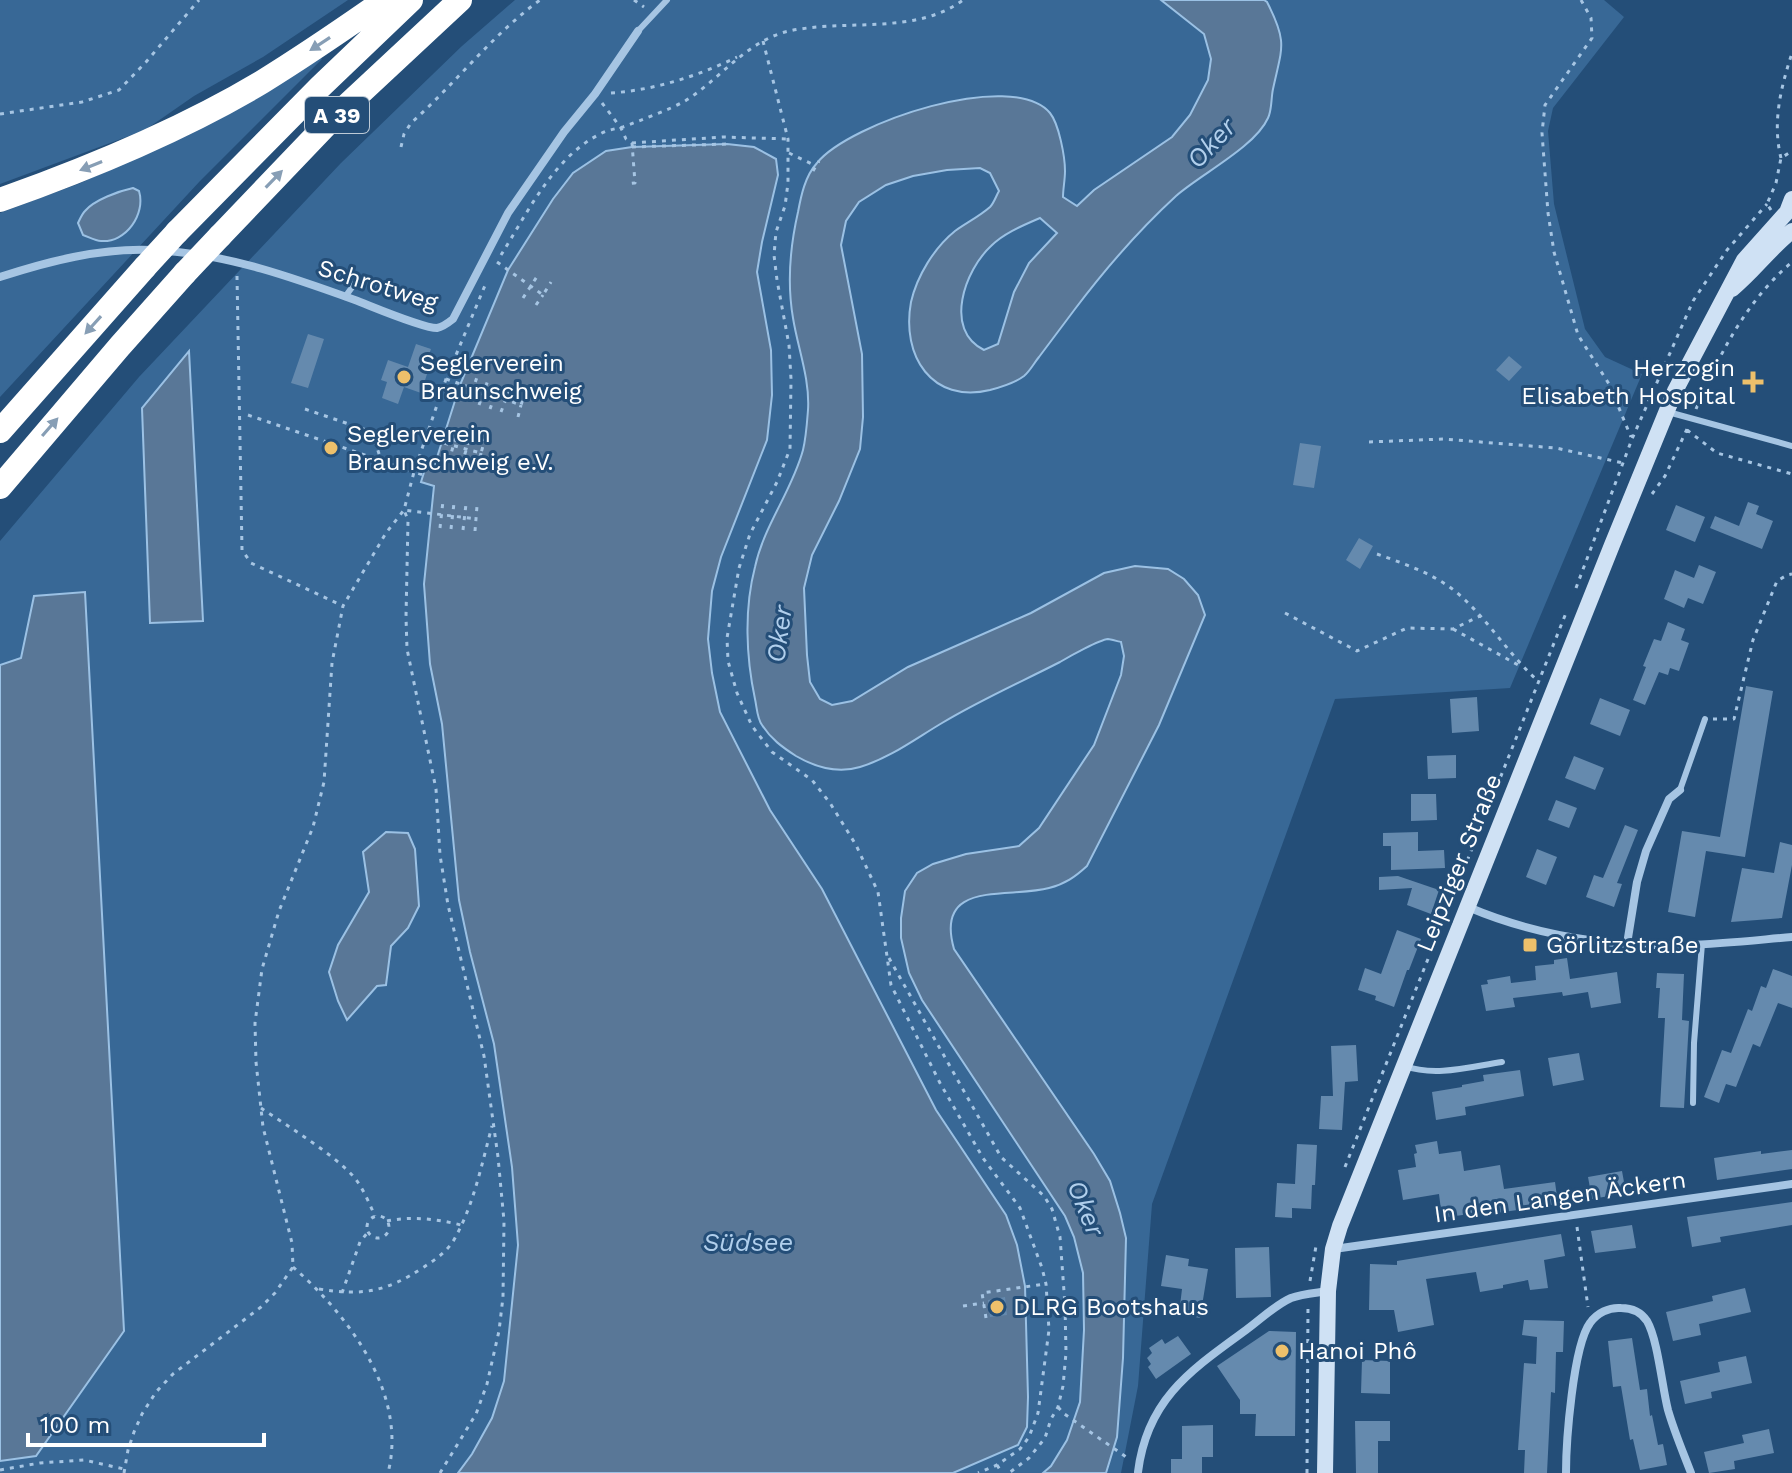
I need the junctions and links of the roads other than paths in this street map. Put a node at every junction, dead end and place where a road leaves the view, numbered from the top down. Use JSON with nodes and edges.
{"nodes":[{"id":1,"x":385,"y":0,"type":"edge"},
{"id":2,"x":411,"y":0,"type":"edge"},
{"id":3,"x":460,"y":0,"type":"edge"},
{"id":4,"x":667,"y":0,"type":"edge"},
{"id":5,"x":638,"y":31,"type":"joint"},
{"id":6,"x":0,"y":200,"type":"edge"},
{"id":7,"x":1792,"y":200,"type":"edge"},
{"id":8,"x":1792,"y":231,"type":"edge"},
{"id":9,"x":0,"y":277,"type":"edge"},
{"id":10,"x":358,"y":279,"type":"dead end"},
{"id":11,"x":1728,"y":293,"type":"junction"},
{"id":12,"x":345,"y":297,"type":"junction"},
{"id":13,"x":1667,"y":411,"type":"junction"},
{"id":14,"x":0,"y":431,"type":"edge"},
{"id":15,"x":1792,"y":446,"type":"edge"},
{"id":16,"x":0,"y":487,"type":"edge"},
{"id":17,"x":1705,"y":719,"type":"road end"},
{"id":18,"x":1680,"y":790,"type":"joint"},
{"id":19,"x":1468,"y":907,"type":"junction"},
{"id":20,"x":1792,"y":937,"type":"edge"},
{"id":21,"x":1627,"y":944,"type":"junction"},
{"id":22,"x":1702,"y":944,"type":"junction"},
{"id":23,"x":1502,"y":1062,"type":"dead end"},
{"id":24,"x":1404,"y":1066,"type":"junction"},
{"id":25,"x":1693,"y":1103,"type":"dead end"},
{"id":26,"x":1792,"y":1184,"type":"edge"},
{"id":27,"x":1333,"y":1249,"type":"junction"},
{"id":28,"x":1328,"y":1291,"type":"junction"},
{"id":29,"x":1138,"y":1472,"type":"edge"},
{"id":30,"x":1325,"y":1473,"type":"edge"},
{"id":31,"x":1566,"y":1473,"type":"edge"},
{"id":32,"x":1691,"y":1473,"type":"edge"}],
"edges":[{"from":1,"to":6,"type":"highway","one_way":true},
{"from":2,"to":14,"type":"highway","number":"A 39","one_way":true,"bridge":true},
{"from":16,"to":3,"type":"highway","number":"A 39","one_way":true,"bridge":true},
{"from":4,"to":5,"type":"lane"},
{"from":5,"to":12,"type":"street","name":"Schrotweg"},
{"from":7,"to":11,"type":"street","name":"Leipziger Straße"},
{"from":8,"to":11,"type":"street","name":"Leipziger Straße"},
{"from":9,"to":12,"type":"street","name":"Schrotweg"},
{"from":10,"to":12,"type":"lane"},
{"from":11,"to":13,"type":"street","name":"Leipziger Straße"},
{"from":13,"to":15,"type":"lane"},
{"from":13,"to":19,"type":"street","name":"Leipziger Straße"},
{"from":17,"to":18,"type":"lane"},
{"from":18,"to":21,"type":"street"},
{"from":19,"to":21,"type":"street"},
{"from":19,"to":24,"type":"street","name":"Leipziger Straße"},
{"from":20,"to":22,"type":"street"},
{"from":21,"to":22,"type":"street"},
{"from":22,"to":25,"type":"lane"},
{"from":23,"to":24,"type":"lane"},
{"from":24,"to":27,"type":"street","name":"Leipziger Straße"},
{"from":26,"to":27,"type":"street","name":"In den Langen Äckern"},
{"from":27,"to":28,"type":"street","name":"Leipziger Straße"},
{"from":28,"to":29,"type":"street"},
{"from":28,"to":30,"type":"street","name":"Leipziger Straße"},
{"from":31,"to":32,"type":"street"}]}
